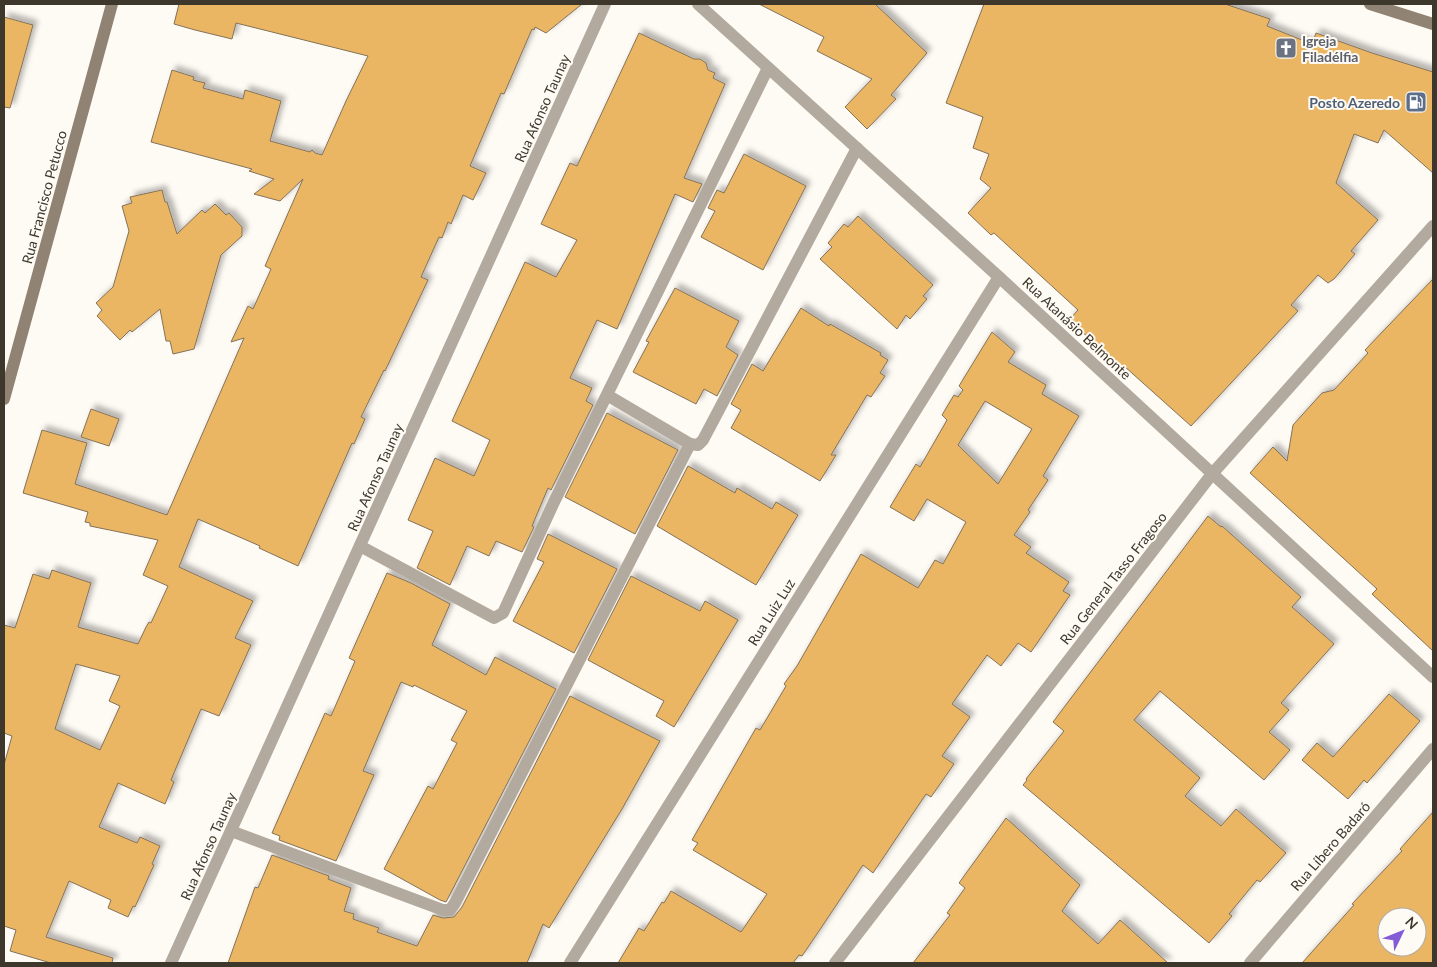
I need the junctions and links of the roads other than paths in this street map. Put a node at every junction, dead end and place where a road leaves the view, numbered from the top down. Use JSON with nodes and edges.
{"nodes":[{"id":1,"x":112,"y":4,"type":"edge"},
{"id":2,"x":606,"y":4,"type":"edge"},
{"id":3,"x":698,"y":4,"type":"edge"},
{"id":4,"x":1370,"y":4,"type":"edge"},
{"id":5,"x":1433,"y":24,"type":"edge"},
{"id":6,"x":768,"y":68,"type":"junction"},
{"id":7,"x":857,"y":148,"type":"junction"},
{"id":8,"x":1433,"y":226,"type":"edge"},
{"id":9,"x":999,"y":277,"type":"junction"},
{"id":10,"x":607,"y":395,"type":"junction"},
{"id":11,"x":4,"y":399,"type":"edge"},
{"id":12,"x":690,"y":444,"type":"junction"},
{"id":13,"x":1212,"y":474,"type":"junction"},
{"id":14,"x":360,"y":546,"type":"junction"},
{"id":15,"x":1433,"y":677,"type":"edge"},
{"id":16,"x":1433,"y":749,"type":"edge"},
{"id":17,"x":231,"y":831,"type":"junction"},
{"id":18,"x":171,"y":963,"type":"edge"},
{"id":19,"x":570,"y":963,"type":"edge"},
{"id":20,"x":835,"y":963,"type":"edge"},
{"id":21,"x":1250,"y":963,"type":"edge"}],
"edges":[{"from":1,"to":11,"type":"street","name":"Rua Francisco Petucco"},
{"from":2,"to":14,"type":"street","name":"Rua Afonso Taunay"},
{"from":3,"to":6,"type":"street","name":"Rua Atanásio Belmonte"},
{"from":4,"to":5,"type":"street"},
{"from":6,"to":7,"type":"street","name":"Rua Atanásio Belmonte"},
{"from":6,"to":10,"type":"street"},
{"from":7,"to":9,"type":"street","name":"Rua Atanásio Belmonte"},
{"from":7,"to":12,"type":"street"},
{"from":8,"to":13,"type":"street","name":"Rua General Tasso Fragoso"},
{"from":9,"to":13,"type":"street","name":"Rua Atanásio Belmonte"},
{"from":9,"to":19,"type":"street","name":"Rua Luiz Luz"},
{"from":10,"to":12,"type":"street"},
{"from":10,"to":14,"type":"street"},
{"from":12,"to":17,"type":"street"},
{"from":13,"to":15,"type":"street","name":"Rua Atanásio Belmonte"},
{"from":13,"to":20,"type":"street","name":"Rua General Tasso Fragoso"},
{"from":14,"to":17,"type":"street","name":"Rua Afonso Taunay"},
{"from":16,"to":21,"type":"street","name":"Rua Líbero Badaró"},
{"from":17,"to":18,"type":"street","name":"Rua Afonso Taunay"}]}
